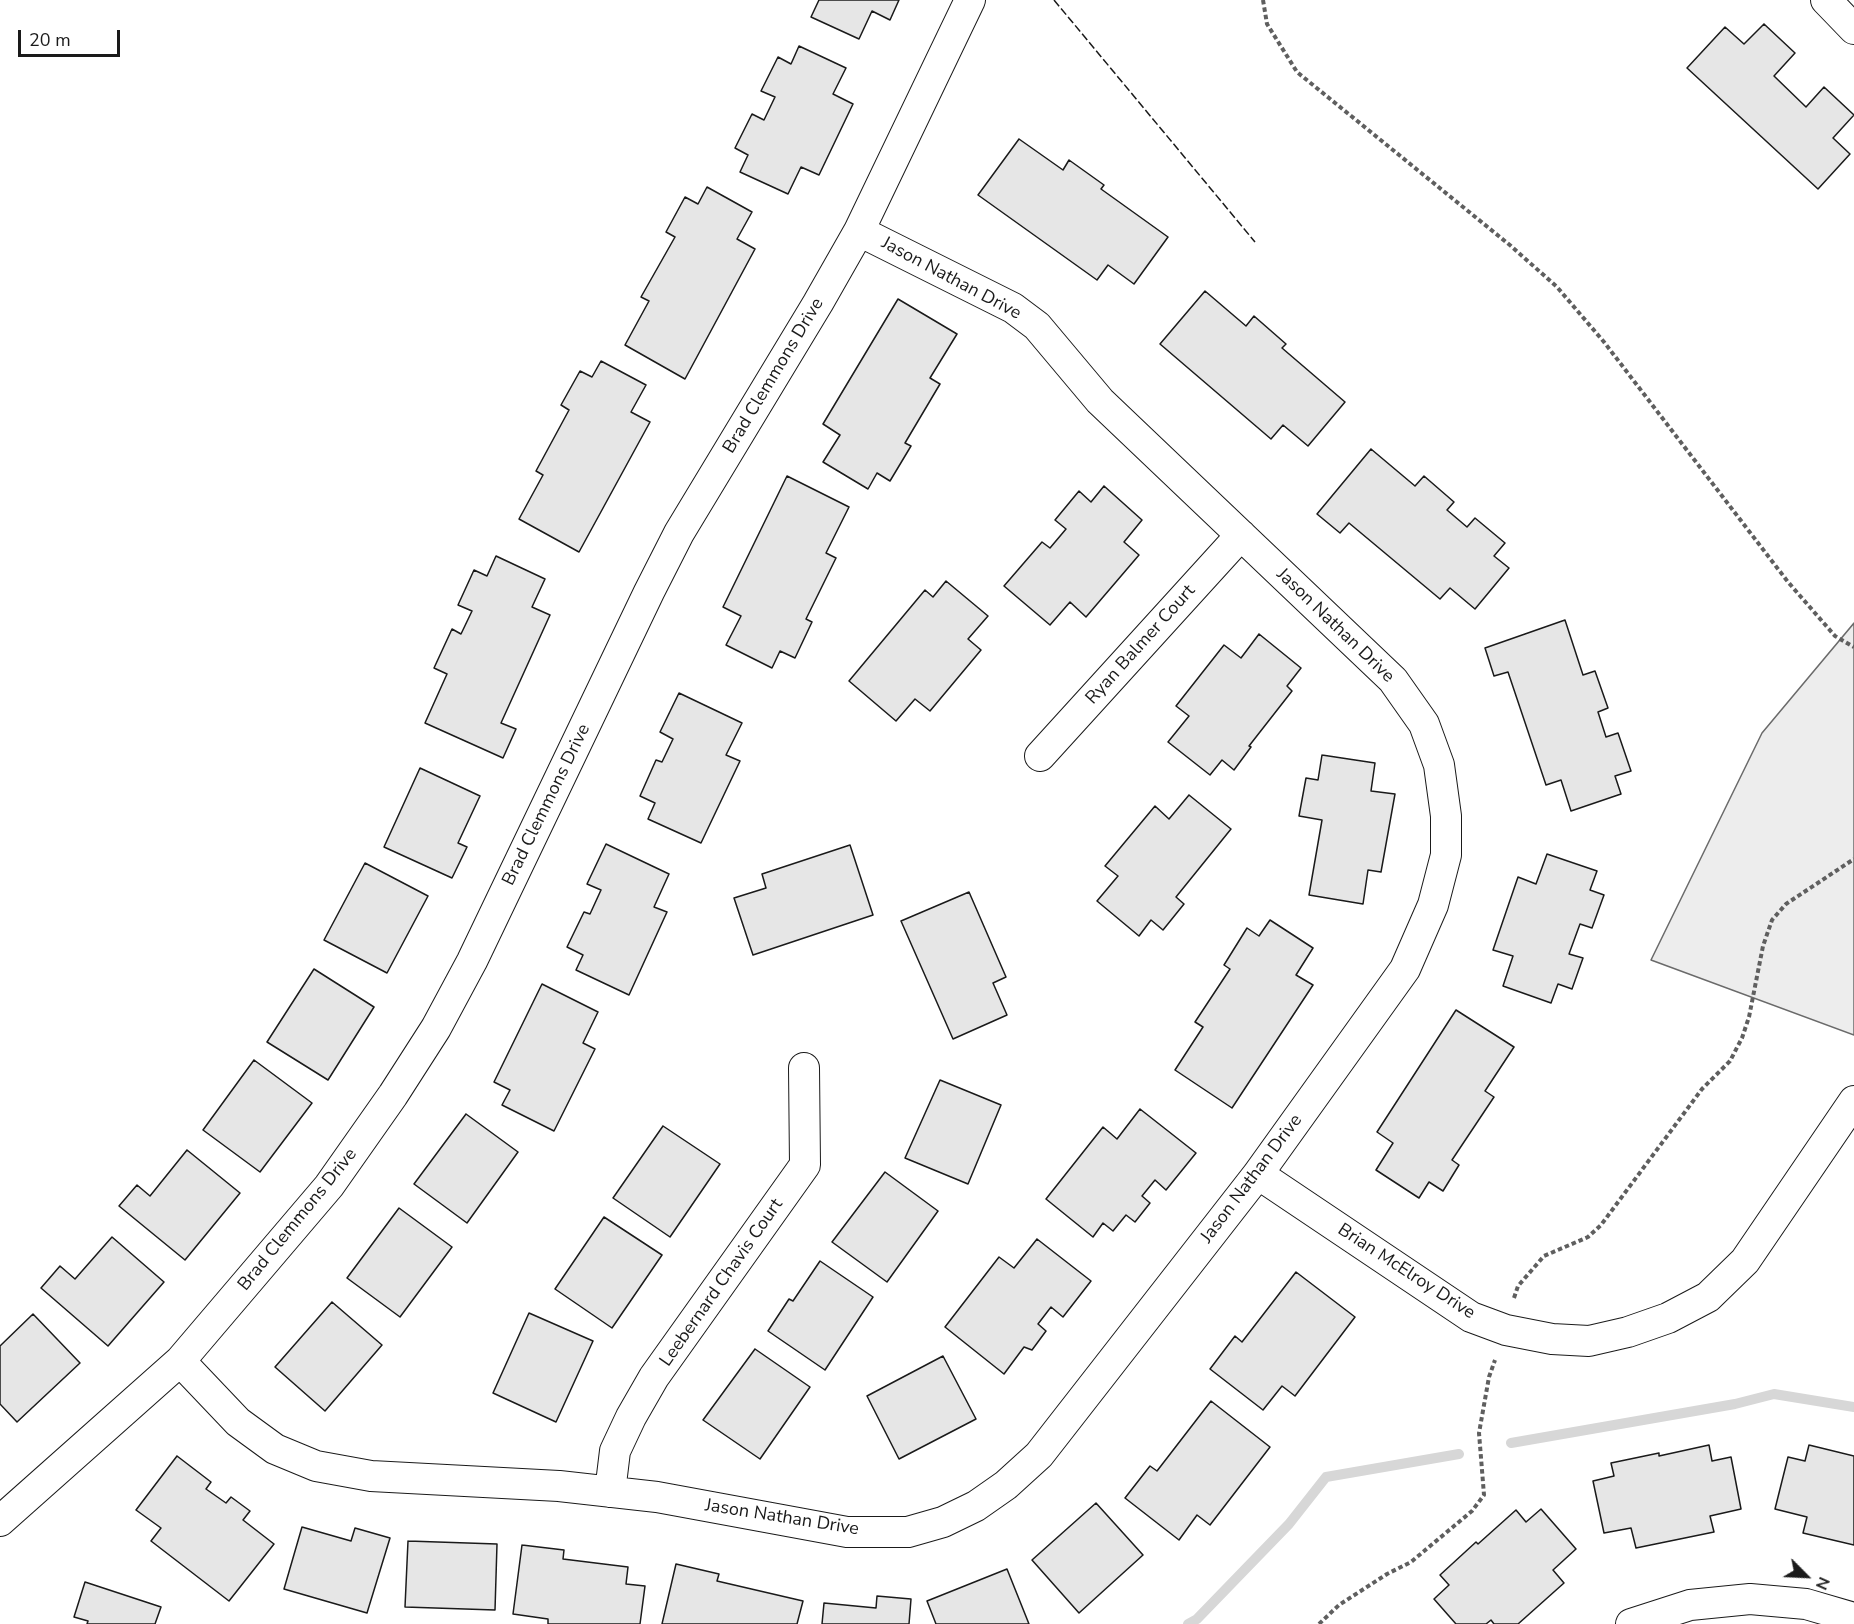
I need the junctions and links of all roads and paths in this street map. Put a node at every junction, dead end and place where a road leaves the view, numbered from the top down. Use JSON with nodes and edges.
{"nodes":[{"id":1,"x":970,"y":0,"type":"edge"},
{"id":2,"x":1263,"y":0,"type":"edge"},
{"id":3,"x":1826,"y":0,"type":"edge"},
{"id":4,"x":1854,"y":29,"type":"edge"},
{"id":5,"x":859,"y":231,"type":"junction"},
{"id":6,"x":1241,"y":535,"type":"junction"},
{"id":7,"x":1854,"y":647,"type":"edge"},
{"id":8,"x":1040,"y":756,"type":"dead end"},
{"id":9,"x":1854,"y":859,"type":"edge"},
{"id":10,"x":804,"y":1068,"type":"dead end"},
{"id":11,"x":1854,"y":1101,"type":"edge"},
{"id":12,"x":1258,"y":1174,"type":"junction"},
{"id":13,"x":1506,"y":1330,"type":"junction"},
{"id":14,"x":180,"y":1361,"type":"junction"},
{"id":15,"x":610,"y":1492,"type":"junction"},
{"id":16,"x":0,"y":1521,"type":"edge"},
{"id":17,"x":1854,"y":1618,"type":"edge"},
{"id":18,"x":1319,"y":1624,"type":"edge"},
{"id":19,"x":1631,"y":1624,"type":"edge"}],
"edges":[{"from":1,"to":5,"type":"street","name":"Brad Clemmons Drive"},
{"from":2,"to":7,"type":"path"},
{"from":3,"to":4,"type":"street"},
{"from":5,"to":6,"type":"street","name":"Jason Nathan Drive"},
{"from":5,"to":14,"type":"street","name":"Brad Clemmons Drive"},
{"from":6,"to":8,"type":"street","name":"Ryan Balmer Court"},
{"from":6,"to":12,"type":"street","name":"Jason Nathan Drive"},
{"from":9,"to":13,"type":"path"},
{"from":10,"to":15,"type":"street","name":"Leebernard Chavis Court"},
{"from":11,"to":13,"type":"street","name":"Brian McElroy Drive"},
{"from":12,"to":13,"type":"street","name":"Brian McElroy Drive"},
{"from":12,"to":15,"type":"street","name":"Jason Nathan Drive"},
{"from":13,"to":18,"type":"path"},
{"from":14,"to":15,"type":"street","name":"Jason Nathan Drive"},
{"from":14,"to":16,"type":"street","name":"Brad Clemmons Drive"},
{"from":17,"to":19,"type":"street"}]}
